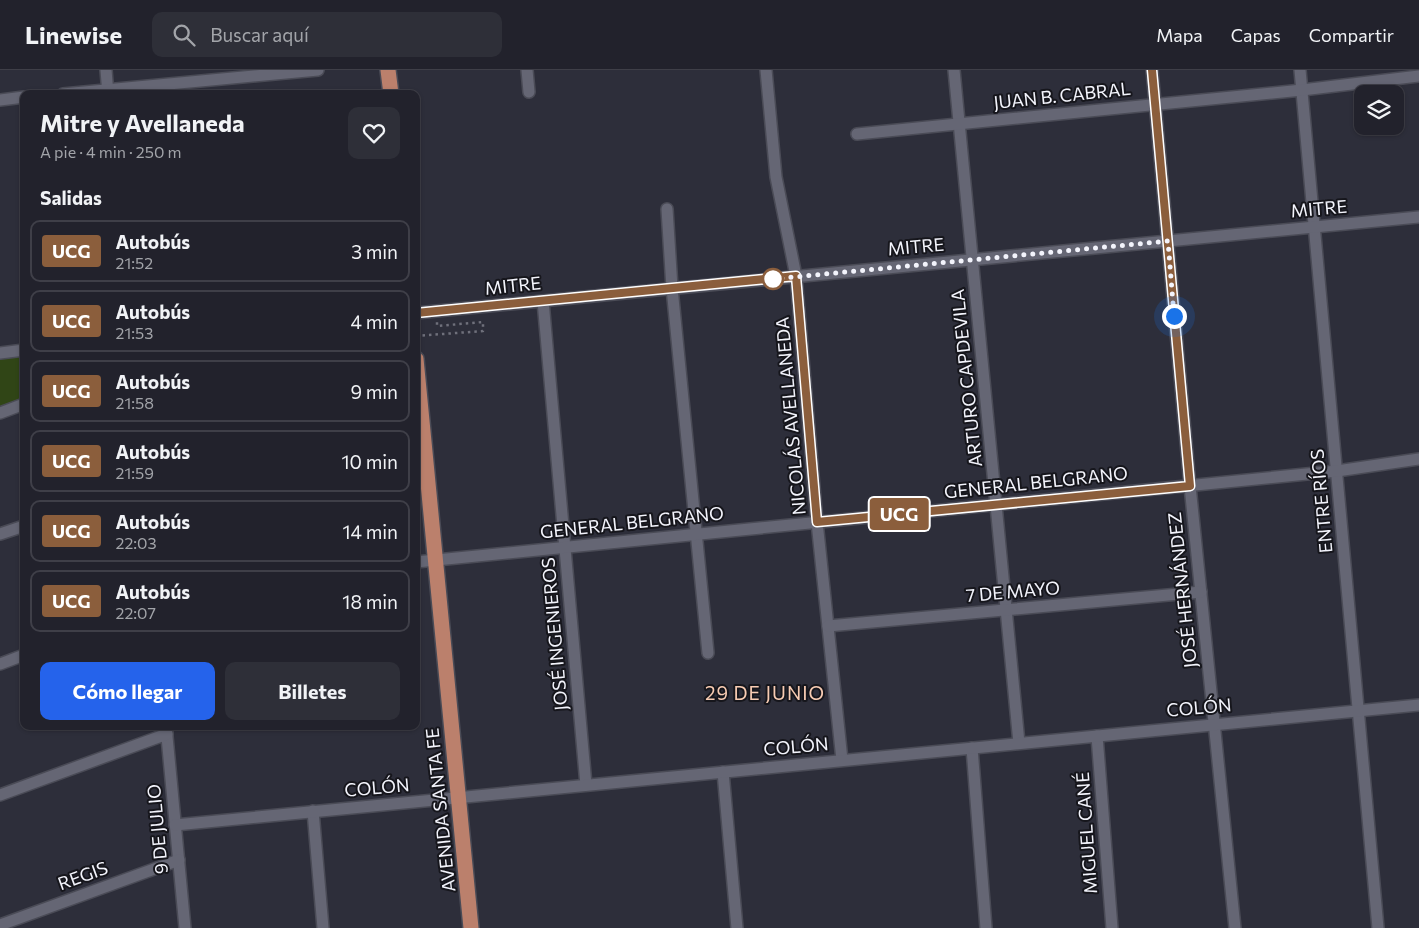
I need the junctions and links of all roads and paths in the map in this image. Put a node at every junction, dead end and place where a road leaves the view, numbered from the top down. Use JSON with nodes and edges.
{"nodes":[{"id":1,"x":106,"y":70,"type":"edge"},
{"id":2,"x":318,"y":70,"type":"edge"},
{"id":3,"x":388,"y":70,"type":"edge"},
{"id":4,"x":527,"y":70,"type":"edge"},
{"id":5,"x":766,"y":70,"type":"edge"},
{"id":6,"x":954,"y":70,"type":"edge"},
{"id":7,"x":1152,"y":70,"type":"edge"},
{"id":8,"x":1300,"y":70,"type":"edge"},
{"id":9,"x":1419,"y":76,"type":"edge"},
{"id":10,"x":108,"y":90,"type":"edge"},
{"id":11,"x":127,"y":90,"type":"edge"},
{"id":12,"x":390,"y":90,"type":"edge"},
{"id":13,"x":1302,"y":90,"type":"junction"},
{"id":14,"x":529,"y":92,"type":"dead end"},
{"id":15,"x":20,"y":98,"type":"edge"},
{"id":16,"x":0,"y":100,"type":"edge"},
{"id":17,"x":1155,"y":104,"type":"junction"},
{"id":18,"x":960,"y":124,"type":"junction"},
{"id":19,"x":858,"y":134,"type":"dead end"},
{"id":20,"x":667,"y":209,"type":"dead end"},
{"id":21,"x":1419,"y":216,"type":"edge"},
{"id":22,"x":1315,"y":226,"type":"junction"},
{"id":23,"x":1168,"y":241,"type":"junction"},
{"id":24,"x":973,"y":259,"type":"junction"},
{"id":25,"x":796,"y":276,"type":"junction"},
{"id":26,"x":672,"y":288,"type":"junction"},
{"id":27,"x":543,"y":300,"type":"junction"},
{"id":28,"x":435,"y":311,"type":"junction"},
{"id":29,"x":420,"y":313,"type":"edge"},
{"id":30,"x":420,"y":336,"type":"edge"},
{"id":31,"x":20,"y":350,"type":"edge"},
{"id":32,"x":0,"y":353,"type":"edge"},
{"id":33,"x":420,"y":399,"type":"edge"},
{"id":34,"x":20,"y":406,"type":"edge"},
{"id":35,"x":0,"y":413,"type":"edge"},
{"id":36,"x":1419,"y":459,"type":"edge"},
{"id":37,"x":1337,"y":471,"type":"junction"},
{"id":38,"x":1190,"y":486,"type":"junction"},
{"id":39,"x":997,"y":505,"type":"junction"},
{"id":40,"x":817,"y":522,"type":"junction"},
{"id":41,"x":20,"y":527,"type":"edge"},
{"id":42,"x":0,"y":534,"type":"edge"},
{"id":43,"x":696,"y":534,"type":"junction"},
{"id":44,"x":566,"y":547,"type":"junction"},
{"id":45,"x":436,"y":560,"type":"junction"},
{"id":46,"x":420,"y":562,"type":"edge"},
{"id":47,"x":1201,"y":592,"type":"junction"},
{"id":48,"x":1007,"y":610,"type":"junction"},
{"id":49,"x":828,"y":626,"type":"junction"},
{"id":50,"x":708,"y":653,"type":"dead end"},
{"id":51,"x":20,"y":656,"type":"edge"},
{"id":52,"x":0,"y":664,"type":"edge"},
{"id":53,"x":1419,"y":705,"type":"edge"},
{"id":54,"x":1358,"y":711,"type":"junction"},
{"id":55,"x":1214,"y":724,"type":"junction"},
{"id":56,"x":167,"y":730,"type":"edge"},
{"id":57,"x":1097,"y":736,"type":"junction"},
{"id":58,"x":1019,"y":743,"type":"junction"},
{"id":59,"x":972,"y":748,"type":"junction"},
{"id":60,"x":842,"y":760,"type":"junction"},
{"id":61,"x":723,"y":772,"type":"junction"},
{"id":62,"x":586,"y":785,"type":"junction"},
{"id":63,"x":0,"y":795,"type":"edge"},
{"id":64,"x":458,"y":797,"type":"junction"},
{"id":65,"x":313,"y":811,"type":"junction"},
{"id":66,"x":176,"y":825,"type":"junction"},
{"id":67,"x":179,"y":860,"type":"junction"},
{"id":68,"x":0,"y":925,"type":"edge"},
{"id":69,"x":185,"y":928,"type":"edge"},
{"id":70,"x":323,"y":928,"type":"edge"},
{"id":71,"x":471,"y":928,"type":"edge"},
{"id":72,"x":737,"y":928,"type":"edge"},
{"id":73,"x":986,"y":928,"type":"edge"},
{"id":74,"x":1112,"y":928,"type":"edge"},
{"id":75,"x":1235,"y":928,"type":"edge"},
{"id":76,"x":1378,"y":928,"type":"edge"}],
"edges":[{"from":1,"to":10,"type":"street"},
{"from":2,"to":11,"type":"street"},
{"from":3,"to":12,"type":"main road"},
{"from":4,"to":14,"type":"street"},
{"from":5,"to":25,"type":"street","name":"NICOLÁS AVELLANEDA"},
{"from":6,"to":18,"type":"street","name":"ARTURO CAPDEVILA"},
{"from":7,"to":17,"type":"street","name":"JOSÉ HERNÁNDEZ"},
{"from":8,"to":13,"type":"street","name":"ENTRE RÍOS"},
{"from":9,"to":13,"type":"street","name":"JUAN B. CABRAL"},
{"from":13,"to":17,"type":"street","name":"JUAN B. CABRAL"},
{"from":13,"to":22,"type":"street","name":"ENTRE RÍOS"},
{"from":15,"to":16,"type":"street"},
{"from":17,"to":18,"type":"street","name":"JUAN B. CABRAL"},
{"from":17,"to":23,"type":"street","name":"JOSÉ HERNÁNDEZ"},
{"from":18,"to":19,"type":"street","name":"JUAN B. CABRAL"},
{"from":18,"to":24,"type":"street","name":"ARTURO CAPDEVILA"},
{"from":20,"to":26,"type":"street"},
{"from":21,"to":22,"type":"street","name":"MITRE"},
{"from":22,"to":23,"type":"street","name":"MITRE"},
{"from":22,"to":37,"type":"street","name":"ENTRE RÍOS"},
{"from":23,"to":24,"type":"street","name":"MITRE"},
{"from":23,"to":38,"type":"street","name":"JOSÉ HERNÁNDEZ"},
{"from":24,"to":25,"type":"street","name":"MITRE"},
{"from":24,"to":39,"type":"street","name":"ARTURO CAPDEVILA"},
{"from":25,"to":26,"type":"street","name":"MITRE"},
{"from":25,"to":40,"type":"street","name":"NICOLÁS AVELLANEDA"},
{"from":26,"to":27,"type":"street","name":"MITRE"},
{"from":26,"to":43,"type":"street"},
{"from":27,"to":28,"type":"street","name":"MITRE"},
{"from":27,"to":44,"type":"street","name":"JOSÉ INGENIEROS"},
{"from":28,"to":29,"type":"street","name":"MITRE"},
{"from":28,"to":30,"type":"path"},
{"from":31,"to":32,"type":"street"},
{"from":33,"to":45,"type":"main road","name":"AVENIDA SANTA FE"},
{"from":34,"to":35,"type":"street"},
{"from":36,"to":37,"type":"street","name":"GENERAL BELGRANO"},
{"from":37,"to":38,"type":"street","name":"GENERAL BELGRANO"},
{"from":37,"to":54,"type":"street","name":"ENTRE RÍOS"},
{"from":38,"to":39,"type":"street","name":"GENERAL BELGRANO"},
{"from":38,"to":47,"type":"street","name":"JOSÉ HERNÁNDEZ"},
{"from":39,"to":40,"type":"street","name":"GENERAL BELGRANO"},
{"from":39,"to":48,"type":"street","name":"ARTURO CAPDEVILA"},
{"from":40,"to":43,"type":"street","name":"GENERAL BELGRANO"},
{"from":40,"to":49,"type":"street","name":"NICOLÁS AVELLANEDA"},
{"from":41,"to":42,"type":"street"},
{"from":43,"to":44,"type":"street","name":"GENERAL BELGRANO"},
{"from":43,"to":50,"type":"street"},
{"from":44,"to":45,"type":"street","name":"GENERAL BELGRANO"},
{"from":44,"to":62,"type":"street","name":"JOSÉ INGENIEROS"},
{"from":45,"to":46,"type":"street","name":"GENERAL BELGRANO"},
{"from":45,"to":64,"type":"main road","name":"AVENIDA SANTA FE"},
{"from":47,"to":48,"type":"street","name":"7 DE MAYO"},
{"from":47,"to":55,"type":"street","name":"JOSÉ HERNÁNDEZ"},
{"from":48,"to":49,"type":"street","name":"7 DE MAYO"},
{"from":48,"to":58,"type":"street","name":"ARTURO CAPDEVILA"},
{"from":49,"to":60,"type":"street","name":"NICOLÁS AVELLANEDA"},
{"from":51,"to":52,"type":"street"},
{"from":53,"to":54,"type":"street","name":"COLÓN"},
{"from":54,"to":55,"type":"street","name":"COLÓN"},
{"from":54,"to":76,"type":"street","name":"ENTRE RÍOS"},
{"from":55,"to":57,"type":"street","name":"COLÓN"},
{"from":55,"to":75,"type":"street","name":"JOSÉ HERNÁNDEZ"},
{"from":56,"to":63,"type":"street"},
{"from":56,"to":66,"type":"street","name":"9 DE JULIO"},
{"from":57,"to":58,"type":"street","name":"COLÓN"},
{"from":57,"to":74,"type":"street","name":"MIGUEL CANÉ"},
{"from":58,"to":59,"type":"street","name":"COLÓN"},
{"from":59,"to":60,"type":"street","name":"COLÓN"},
{"from":59,"to":73,"type":"street"},
{"from":60,"to":61,"type":"street","name":"COLÓN"},
{"from":61,"to":62,"type":"street","name":"COLÓN"},
{"from":61,"to":72,"type":"street"},
{"from":62,"to":64,"type":"street","name":"COLÓN"},
{"from":64,"to":65,"type":"street","name":"COLÓN"},
{"from":64,"to":71,"type":"main road","name":"AVENIDA SANTA FE"},
{"from":65,"to":66,"type":"street","name":"COLÓN"},
{"from":65,"to":70,"type":"street"},
{"from":66,"to":67,"type":"street","name":"9 DE JULIO"},
{"from":67,"to":68,"type":"street","name":"REGIS"},
{"from":67,"to":69,"type":"street","name":"9 DE JULIO"}]}
